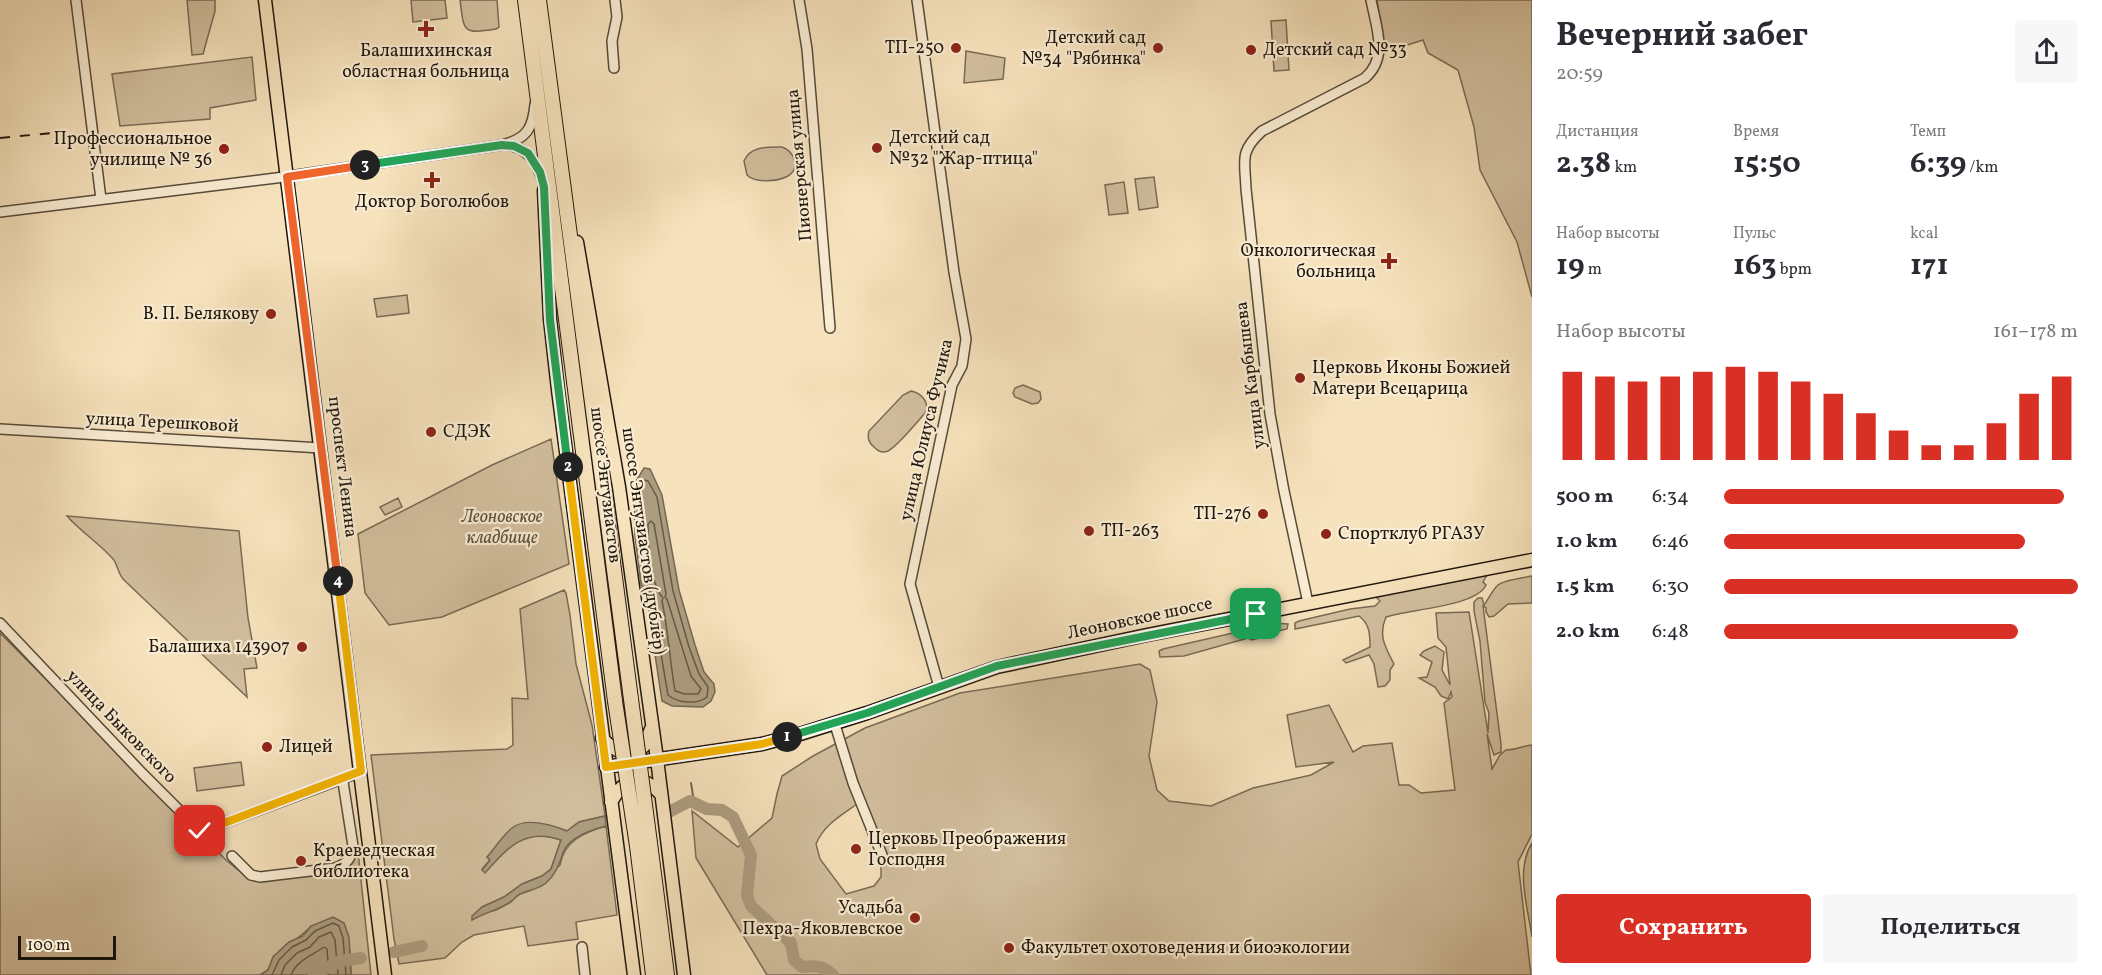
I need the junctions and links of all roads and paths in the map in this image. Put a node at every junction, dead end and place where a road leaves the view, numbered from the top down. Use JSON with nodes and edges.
{"nodes":[{"id":1,"x":76,"y":0,"type":"edge"},
{"id":2,"x":265,"y":0,"type":"edge"},
{"id":3,"x":525,"y":0,"type":"edge"},
{"id":4,"x":540,"y":0,"type":"edge"},
{"id":5,"x":615,"y":0,"type":"edge"},
{"id":6,"x":799,"y":0,"type":"edge"},
{"id":7,"x":917,"y":0,"type":"edge"},
{"id":8,"x":1371,"y":0,"type":"edge"},
{"id":9,"x":614,"y":68,"type":"dead end"},
{"id":10,"x":537,"y":88,"type":"junction"},
{"id":11,"x":554,"y":114,"type":"junction"},
{"id":12,"x":543,"y":137,"type":"junction"},
{"id":13,"x":502,"y":145,"type":"junction"},
{"id":14,"x":287,"y":177,"type":"junction"},
{"id":15,"x":544,"y":187,"type":"junction"},
{"id":16,"x":101,"y":199,"type":"junction"},
{"id":17,"x":0,"y":212,"type":"edge"},
{"id":18,"x":830,"y":328,"type":"dead end"},
{"id":19,"x":0,"y":429,"type":"edge"},
{"id":20,"x":321,"y":448,"type":"junction"},
{"id":21,"x":1532,"y":560,"type":"edge"},
{"id":22,"x":1308,"y":603,"type":"junction"},
{"id":23,"x":0,"y":623,"type":"edge"},
{"id":24,"x":939,"y":687,"type":"junction"},
{"id":25,"x":867,"y":713,"type":"junction"},
{"id":26,"x":652,"y":726,"type":"junction"},
{"id":27,"x":836,"y":728,"type":"junction"},
{"id":28,"x":602,"y":738,"type":"junction"},
{"id":29,"x":657,"y":763,"type":"junction"},
{"id":30,"x":361,"y":771,"type":"junction"},
{"id":31,"x":606,"y":771,"type":"junction"},
{"id":32,"x":343,"y":782,"type":"dead end"},
{"id":33,"x":662,"y":799,"type":"junction"},
{"id":34,"x":611,"y":807,"type":"junction"},
{"id":35,"x":643,"y":845,"type":"junction"},
{"id":36,"x":232,"y":856,"type":"dead end"},
{"id":37,"x":884,"y":860,"type":"dead end"},
{"id":38,"x":582,"y":947,"type":"dead end"},
{"id":39,"x":385,"y":975,"type":"edge"},
{"id":40,"x":585,"y":975,"type":"edge"},
{"id":41,"x":634,"y":975,"type":"edge"},
{"id":42,"x":653,"y":975,"type":"edge"},
{"id":43,"x":667,"y":975,"type":"edge"},
{"id":44,"x":684,"y":975,"type":"edge"}],
"edges":[{"from":1,"to":16,"type":"street"},
{"from":2,"to":14,"type":"main road","name":"проспект Ленина"},
{"from":3,"to":10,"type":"highway","name":"шоссе Энтузиастов"},
{"from":4,"to":11,"type":"highway","name":"шоссе Энтузиастов"},
{"from":5,"to":9,"type":"street"},
{"from":6,"to":18,"type":"street","name":"Пионерская улица"},
{"from":7,"to":24,"type":"street","name":"улица Юлиуса Фучика"},
{"from":8,"to":22,"type":"street","name":"улица Карбышева"},
{"from":10,"to":12,"type":"highway","name":"шоссе Энтузиастов"},
{"from":10,"to":13,"type":"street"},
{"from":11,"to":26,"type":"main road","name":"шоссе Энтузиастов (дублёр)"},
{"from":11,"to":35,"type":"highway","name":"шоссе Энтузиастов","bridge":true},
{"from":12,"to":15,"type":"main road"},
{"from":12,"to":35,"type":"highway","name":"шоссе Энтузиастов","bridge":true},
{"from":13,"to":14,"type":"street"},
{"from":13,"to":15,"type":"street"},
{"from":14,"to":16,"type":"street"},
{"from":14,"to":20,"type":"main road","name":"проспект Ленина"},
{"from":15,"to":28,"type":"main road"},
{"from":16,"to":17,"type":"street"},
{"from":19,"to":20,"type":"street","name":"улица Терешковой"},
{"from":20,"to":30,"type":"main road","name":"проспект Ленина"},
{"from":21,"to":22,"type":"main road","name":"Леоновское шоссе"},
{"from":22,"to":24,"type":"main road","name":"Леоновское шоссе"},
{"from":23,"to":30,"type":"street","name":"улица Быковского"},
{"from":24,"to":25,"type":"main road","name":"Леоновское шоссе"},
{"from":25,"to":27,"type":"main road","name":"Леоновское шоссе"},
{"from":25,"to":29,"type":"main road","name":"Леоновское шоссе"},
{"from":26,"to":28,"type":"main road"},
{"from":26,"to":29,"type":"main road","name":"шоссе Энтузиастов (дублёр)"},
{"from":27,"to":29,"type":"main road","name":"Леоновское шоссе"},
{"from":27,"to":37,"type":"street"},
{"from":28,"to":31,"type":"main road"},
{"from":29,"to":31,"type":"main road","name":"Леоновское шоссе"},
{"from":29,"to":33,"type":"main road","name":"шоссе Энтузиастов (дублёр)"},
{"from":30,"to":39,"type":"main road","name":"проспект Ленина"},
{"from":31,"to":34,"type":"main road"},
{"from":32,"to":36,"type":"street"},
{"from":33,"to":34,"type":"main road"},
{"from":33,"to":44,"type":"main road","name":"шоссе Энтузиастов (дублёр)"},
{"from":34,"to":41,"type":"main road"},
{"from":35,"to":42,"type":"highway","name":"шоссе Энтузиастов"},
{"from":35,"to":43,"type":"highway","name":"шоссе Энтузиастов"},
{"from":38,"to":40,"type":"street"}]}
